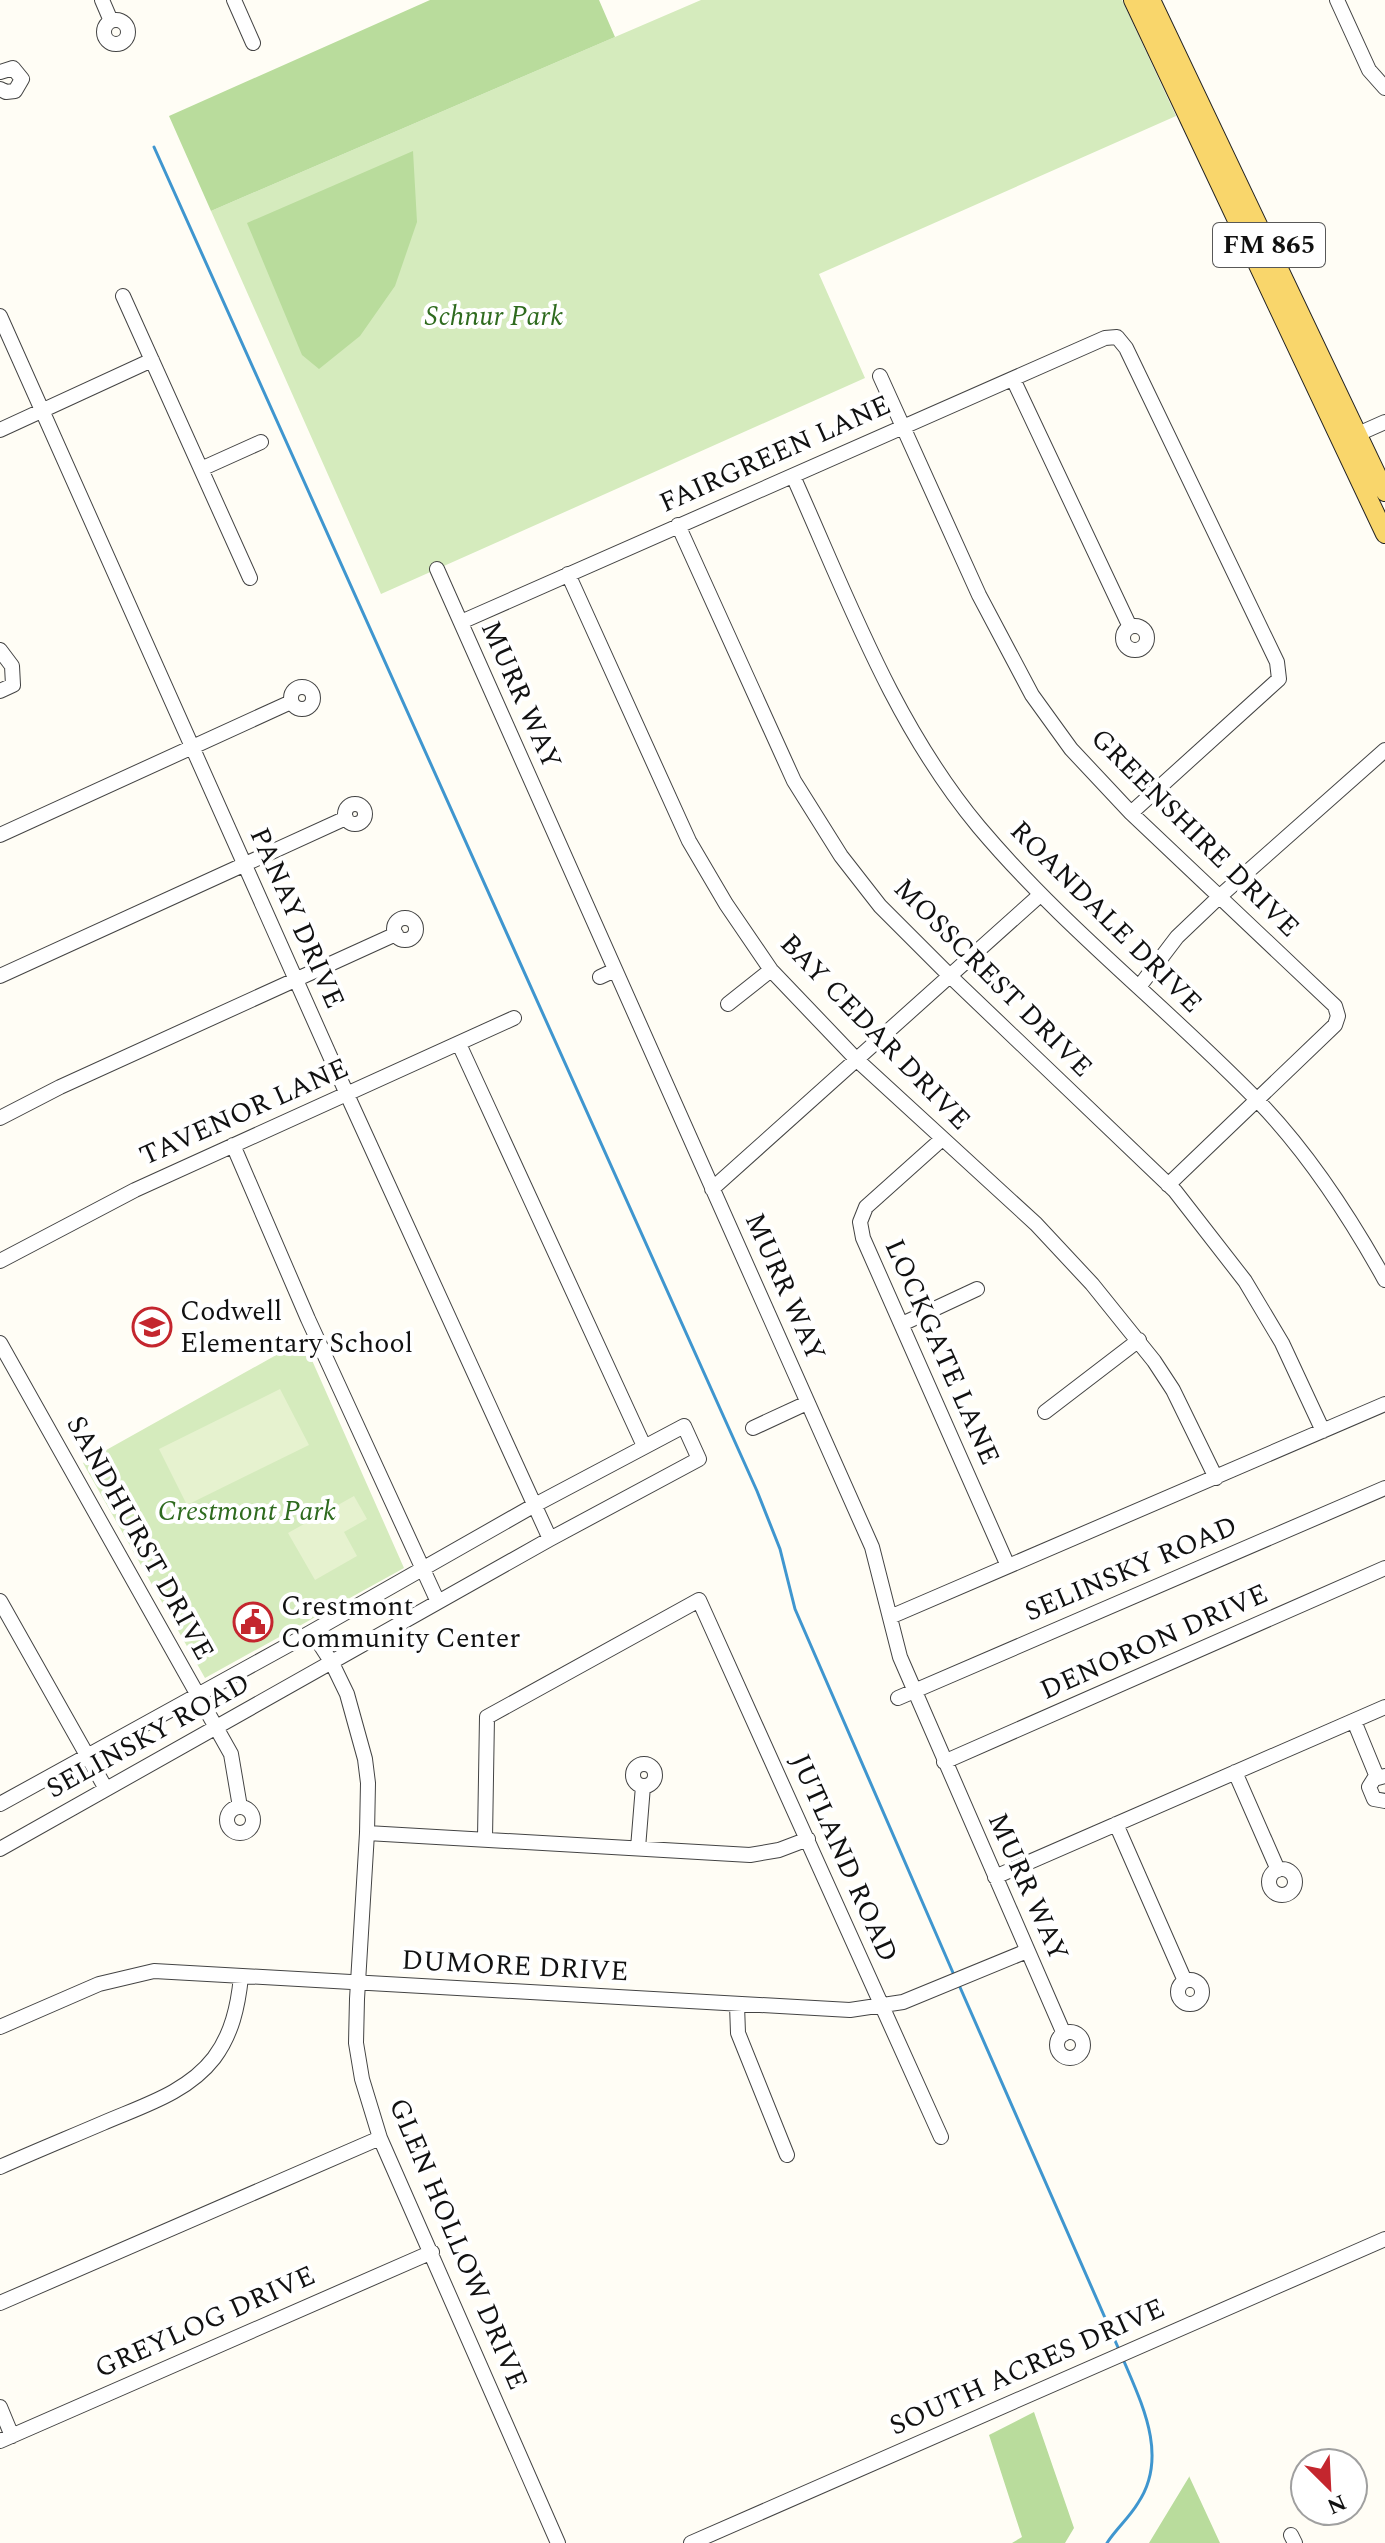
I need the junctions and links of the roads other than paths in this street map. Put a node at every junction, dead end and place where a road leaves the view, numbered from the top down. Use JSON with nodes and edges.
{"nodes":[{"id":1,"x":102,"y":0,"type":"edge"},
{"id":2,"x":234,"y":0,"type":"edge"},
{"id":3,"x":1133,"y":0,"type":"edge"},
{"id":4,"x":1151,"y":0,"type":"edge"},
{"id":5,"x":1337,"y":0,"type":"edge"},
{"id":6,"x":111,"y":21,"type":"dead end"},
{"id":7,"x":253,"y":43,"type":"dead end"},
{"id":8,"x":1,"y":67,"type":"edge"},
{"id":9,"x":1385,"y":88,"type":"edge"},
{"id":10,"x":0,"y":89,"type":"edge"},
{"id":11,"x":1188,"y":98,"type":"junction"},
{"id":12,"x":1277,"y":263,"type":"junction"},
{"id":13,"x":1260,"y":271,"type":"junction"},
{"id":14,"x":123,"y":296,"type":"dead end"},
{"id":15,"x":0,"y":316,"type":"edge"},
{"id":16,"x":152,"y":360,"type":"junction"},
{"id":17,"x":880,"y":376,"type":"dead end"},
{"id":18,"x":1013,"y":379,"type":"junction"},
{"id":19,"x":43,"y":410,"type":"junction"},
{"id":20,"x":1385,"y":422,"type":"edge"},
{"id":21,"x":904,"y":427,"type":"junction"},
{"id":22,"x":0,"y":430,"type":"edge"},
{"id":23,"x":1349,"y":438,"type":"junction"},
{"id":24,"x":261,"y":442,"type":"dead end"},
{"id":25,"x":201,"y":469,"type":"junction"},
{"id":26,"x":793,"y":476,"type":"junction"},
{"id":27,"x":1385,"y":492,"type":"edge"},
{"id":28,"x":678,"y":525,"type":"junction"},
{"id":29,"x":1385,"y":534,"type":"edge"},
{"id":30,"x":437,"y":569,"type":"dead end"},
{"id":31,"x":568,"y":574,"type":"junction"},
{"id":32,"x":250,"y":578,"type":"dead end"},
{"id":33,"x":461,"y":622,"type":"junction"},
{"id":34,"x":1130,"y":627,"type":"dead end"},
{"id":35,"x":0,"y":650,"type":"edge"},
{"id":36,"x":0,"y":691,"type":"edge"},
{"id":37,"x":291,"y":702,"type":"dead end"},
{"id":38,"x":194,"y":747,"type":"junction"},
{"id":39,"x":1385,"y":750,"type":"edge"},
{"id":40,"x":1131,"y":813,"type":"junction"},
{"id":41,"x":346,"y":818,"type":"dead end"},
{"id":42,"x":0,"y":835,"type":"edge"},
{"id":43,"x":243,"y":863,"type":"junction"},
{"id":44,"x":1040,"y":895,"type":"junction"},
{"id":45,"x":1219,"y":897,"type":"junction"},
{"id":46,"x":396,"y":934,"type":"dead end"},
{"id":47,"x":615,"y":970,"type":"junction"},
{"id":48,"x":771,"y":970,"type":"junction"},
{"id":49,"x":949,"y":975,"type":"junction"},
{"id":50,"x":0,"y":976,"type":"edge"},
{"id":51,"x":600,"y":977,"type":"dead end"},
{"id":52,"x":295,"y":979,"type":"junction"},
{"id":53,"x":1139,"y":987,"type":"junction"},
{"id":54,"x":728,"y":1004,"type":"dead end"},
{"id":55,"x":514,"y":1018,"type":"dead end"},
{"id":56,"x":459,"y":1044,"type":"junction"},
{"id":57,"x":856,"y":1059,"type":"junction"},
{"id":58,"x":347,"y":1093,"type":"junction"},
{"id":59,"x":1257,"y":1100,"type":"junction"},
{"id":60,"x":0,"y":1118,"type":"edge"},
{"id":61,"x":942,"y":1139,"type":"junction"},
{"id":62,"x":233,"y":1145,"type":"junction"},
{"id":63,"x":1168,"y":1185,"type":"junction"},
{"id":64,"x":712,"y":1189,"type":"junction"},
{"id":65,"x":0,"y":1261,"type":"edge"},
{"id":66,"x":1384,"y":1277,"type":"edge"},
{"id":67,"x":977,"y":1289,"type":"dead end"},
{"id":68,"x":902,"y":1324,"type":"junction"},
{"id":69,"x":1139,"y":1340,"type":"junction"},
{"id":70,"x":0,"y":1343,"type":"edge"},
{"id":71,"x":807,"y":1403,"type":"junction"},
{"id":72,"x":1385,"y":1404,"type":"edge"},
{"id":73,"x":1045,"y":1412,"type":"dead end"},
{"id":74,"x":753,"y":1428,"type":"dead end"},
{"id":75,"x":1323,"y":1431,"type":"junction"},
{"id":76,"x":644,"y":1446,"type":"junction"},
{"id":77,"x":1216,"y":1478,"type":"junction"},
{"id":78,"x":1385,"y":1488,"type":"edge"},
{"id":79,"x":533,"y":1506,"type":"junction"},
{"id":80,"x":550,"y":1539,"type":"junction"},
{"id":81,"x":1008,"y":1566,"type":"junction"},
{"id":82,"x":1385,"y":1568,"type":"edge"},
{"id":83,"x":423,"y":1570,"type":"junction"},
{"id":84,"x":0,"y":1601,"type":"edge"},
{"id":85,"x":438,"y":1602,"type":"junction"},
{"id":86,"x":890,"y":1617,"type":"junction"},
{"id":87,"x":312,"y":1632,"type":"junction"},
{"id":88,"x":332,"y":1663,"type":"junction"},
{"id":89,"x":914,"y":1692,"type":"junction"},
{"id":90,"x":198,"y":1695,"type":"junction"},
{"id":91,"x":898,"y":1698,"type":"dead end"},
{"id":92,"x":1385,"y":1707,"type":"edge"},
{"id":93,"x":1354,"y":1721,"type":"junction"},
{"id":94,"x":217,"y":1727,"type":"junction"},
{"id":95,"x":86,"y":1757,"type":"junction"},
{"id":96,"x":944,"y":1762,"type":"junction"},
{"id":97,"x":1235,"y":1772,"type":"junction"},
{"id":98,"x":1381,"y":1776,"type":"edge"},
{"id":99,"x":643,"y":1786,"type":"dead end"},
{"id":100,"x":106,"y":1789,"type":"junction"},
{"id":101,"x":1385,"y":1801,"type":"edge"},
{"id":102,"x":0,"y":1804,"type":"edge"},
{"id":103,"x":240,"y":1807,"type":"dead end"},
{"id":104,"x":1116,"y":1824,"type":"junction"},
{"id":105,"x":367,"y":1833,"type":"junction"},
{"id":106,"x":485,"y":1838,"type":"junction"},
{"id":107,"x":808,"y":1839,"type":"junction"},
{"id":108,"x":0,"y":1848,"type":"edge"},
{"id":109,"x":638,"y":1848,"type":"junction"},
{"id":110,"x":1278,"y":1870,"type":"dead end"},
{"id":111,"x":995,"y":1877,"type":"junction"},
{"id":112,"x":1027,"y":1951,"type":"junction"},
{"id":113,"x":241,"y":1977,"type":"junction"},
{"id":114,"x":1185,"y":1981,"type":"dead end"},
{"id":115,"x":359,"y":1982,"type":"junction"},
{"id":116,"x":737,"y":2005,"type":"junction"},
{"id":117,"x":883,"y":2007,"type":"junction"},
{"id":118,"x":0,"y":2027,"type":"edge"},
{"id":119,"x":1064,"y":2034,"type":"dead end"},
{"id":120,"x":941,"y":2137,"type":"dead end"},
{"id":121,"x":380,"y":2138,"type":"junction"},
{"id":122,"x":787,"y":2155,"type":"dead end"},
{"id":123,"x":0,"y":2167,"type":"edge"},
{"id":124,"x":1385,"y":2239,"type":"edge"},
{"id":125,"x":432,"y":2252,"type":"junction"},
{"id":126,"x":0,"y":2303,"type":"edge"},
{"id":127,"x":0,"y":2407,"type":"edge"},
{"id":128,"x":6,"y":2438,"type":"edge"},
{"id":129,"x":558,"y":2543,"type":"edge"},
{"id":130,"x":691,"y":2543,"type":"edge"}],
"edges":[{"from":1,"to":6,"type":"street"},
{"from":2,"to":7,"type":"street"},
{"from":3,"to":11,"type":"main road","number":"FM 865"},
{"from":4,"to":11,"type":"main road","number":"FM 865"},
{"from":5,"to":9,"type":"street"},
{"from":8,"to":10,"type":"street"},
{"from":11,"to":12,"type":"main road","number":"FM 865"},
{"from":11,"to":13,"type":"main road","number":"FM 865"},
{"from":12,"to":13,"type":"main road"},
{"from":12,"to":23,"type":"main road","number":"FM 865"},
{"from":13,"to":23,"type":"main road","number":"FM 865"},
{"from":14,"to":16,"type":"street"},
{"from":15,"to":19,"type":"street","name":"PANAY DRIVE"},
{"from":16,"to":19,"type":"street"},
{"from":16,"to":25,"type":"street"},
{"from":17,"to":21,"type":"street","name":"GREENSHIRE DRIVE"},
{"from":18,"to":21,"type":"street","name":"FAIRGREEN LANE"},
{"from":18,"to":34,"type":"street"},
{"from":18,"to":40,"type":"street","name":"FAIRGREEN LANE"},
{"from":19,"to":22,"type":"street"},
{"from":19,"to":38,"type":"street","name":"PANAY DRIVE"},
{"from":20,"to":23,"type":"street"},
{"from":21,"to":26,"type":"street","name":"FAIRGREEN LANE"},
{"from":21,"to":40,"type":"street","name":"GREENSHIRE DRIVE"},
{"from":23,"to":27,"type":"main road","number":"FM 865"},
{"from":23,"to":29,"type":"main road","number":"FM 865"},
{"from":24,"to":25,"type":"street"},
{"from":25,"to":32,"type":"street"},
{"from":26,"to":28,"type":"street","name":"FAIRGREEN LANE"},
{"from":26,"to":44,"type":"street","name":"ROANDALE DRIVE"},
{"from":28,"to":31,"type":"street","name":"FAIRGREEN LANE"},
{"from":28,"to":49,"type":"street","name":"MOSSCREST DRIVE"},
{"from":30,"to":33,"type":"street","name":"MURR WAY"},
{"from":31,"to":33,"type":"street","name":"FAIRGREEN LANE"},
{"from":31,"to":48,"type":"street","name":"BAY CEDAR DRIVE"},
{"from":33,"to":47,"type":"street","name":"MURR WAY"},
{"from":35,"to":36,"type":"street"},
{"from":37,"to":38,"type":"street"},
{"from":38,"to":42,"type":"street"},
{"from":38,"to":43,"type":"street","name":"PANAY DRIVE"},
{"from":39,"to":45,"type":"street"},
{"from":40,"to":45,"type":"street","name":"GREENSHIRE DRIVE"},
{"from":41,"to":43,"type":"street"},
{"from":43,"to":50,"type":"street"},
{"from":43,"to":52,"type":"street","name":"PANAY DRIVE"},
{"from":44,"to":49,"type":"street"},
{"from":44,"to":53,"type":"street","name":"ROANDALE DRIVE"},
{"from":45,"to":53,"type":"street"},
{"from":45,"to":59,"type":"street","name":"GREENSHIRE DRIVE"},
{"from":46,"to":52,"type":"street"},
{"from":47,"to":51,"type":"street"},
{"from":47,"to":64,"type":"street","name":"MURR WAY"},
{"from":48,"to":54,"type":"street"},
{"from":48,"to":57,"type":"street","name":"BAY CEDAR DRIVE"},
{"from":49,"to":57,"type":"street"},
{"from":49,"to":63,"type":"street","name":"MOSSCREST DRIVE"},
{"from":52,"to":58,"type":"street","name":"PANAY DRIVE"},
{"from":52,"to":60,"type":"street"},
{"from":53,"to":59,"type":"street","name":"ROANDALE DRIVE"},
{"from":55,"to":56,"type":"street","name":"TAVENOR LANE"},
{"from":56,"to":58,"type":"street","name":"TAVENOR LANE"},
{"from":56,"to":76,"type":"street"},
{"from":57,"to":61,"type":"street","name":"BAY CEDAR DRIVE"},
{"from":57,"to":64,"type":"street"},
{"from":58,"to":62,"type":"street","name":"TAVENOR LANE"},
{"from":58,"to":79,"type":"street","name":"PANAY DRIVE"},
{"from":59,"to":63,"type":"street"},
{"from":59,"to":66,"type":"street","name":"ROANDALE DRIVE"},
{"from":61,"to":68,"type":"street","name":"LOCKGATE LANE"},
{"from":61,"to":69,"type":"street","name":"BAY CEDAR DRIVE"},
{"from":62,"to":65,"type":"street","name":"TAVENOR LANE"},
{"from":62,"to":83,"type":"street"},
{"from":63,"to":75,"type":"street","name":"MOSSCREST DRIVE"},
{"from":64,"to":71,"type":"street","name":"MURR WAY"},
{"from":67,"to":68,"type":"street"},
{"from":68,"to":81,"type":"street","name":"LOCKGATE LANE"},
{"from":69,"to":73,"type":"street"},
{"from":69,"to":77,"type":"street","name":"BAY CEDAR DRIVE"},
{"from":70,"to":90,"type":"street","name":"SANDHURST DRIVE"},
{"from":71,"to":74,"type":"street"},
{"from":71,"to":86,"type":"street","name":"MURR WAY"},
{"from":72,"to":75,"type":"street"},
{"from":75,"to":77,"type":"street"},
{"from":76,"to":79,"type":"street","name":"SELINSKY ROAD"},
{"from":76,"to":80,"type":"street","name":"SELINSKY ROAD"},
{"from":77,"to":81,"type":"street"},
{"from":78,"to":89,"type":"street","name":"SELINSKY ROAD"},
{"from":79,"to":80,"type":"street","name":"PANAY DRIVE"},
{"from":79,"to":83,"type":"street","name":"SELINSKY ROAD"},
{"from":80,"to":85,"type":"street","name":"SELINSKY ROAD"},
{"from":81,"to":86,"type":"street"},
{"from":82,"to":96,"type":"street","name":"DENORON DRIVE"},
{"from":83,"to":85,"type":"street"},
{"from":83,"to":87,"type":"street","name":"SELINSKY ROAD"},
{"from":84,"to":95,"type":"street"},
{"from":85,"to":88,"type":"street","name":"SELINSKY ROAD"},
{"from":86,"to":89,"type":"street","name":"MURR WAY"},
{"from":87,"to":88,"type":"street","name":"GLEN HOLLOW DRIVE"},
{"from":87,"to":90,"type":"street","name":"SELINSKY ROAD"},
{"from":88,"to":94,"type":"street","name":"SELINSKY ROAD"},
{"from":88,"to":105,"type":"street","name":"GLEN HOLLOW DRIVE"},
{"from":89,"to":91,"type":"street","name":"SELINSKY ROAD"},
{"from":89,"to":96,"type":"street","name":"MURR WAY"},
{"from":90,"to":94,"type":"street","name":"SANDHURST DRIVE"},
{"from":90,"to":95,"type":"street","name":"SELINSKY ROAD"},
{"from":92,"to":93,"type":"street"},
{"from":93,"to":97,"type":"street"},
{"from":93,"to":98,"type":"street"},
{"from":94,"to":100,"type":"street","name":"SELINSKY ROAD"},
{"from":94,"to":103,"type":"street","name":"SANDHURST DRIVE"},
{"from":95,"to":100,"type":"street"},
{"from":95,"to":102,"type":"street","name":"SELINSKY ROAD"},
{"from":96,"to":111,"type":"street","name":"MURR WAY"},
{"from":97,"to":104,"type":"street"},
{"from":97,"to":110,"type":"street"},
{"from":98,"to":101,"type":"street"},
{"from":99,"to":109,"type":"street"},
{"from":100,"to":108,"type":"street","name":"SELINSKY ROAD"},
{"from":104,"to":111,"type":"street"},
{"from":104,"to":114,"type":"street"},
{"from":105,"to":106,"type":"street"},
{"from":105,"to":115,"type":"street","name":"GLEN HOLLOW DRIVE"},
{"from":106,"to":107,"type":"street","name":"JUTLAND ROAD"},
{"from":106,"to":109,"type":"street"},
{"from":107,"to":109,"type":"street"},
{"from":107,"to":117,"type":"street","name":"JUTLAND ROAD"},
{"from":111,"to":112,"type":"street","name":"MURR WAY"},
{"from":112,"to":117,"type":"street","name":"DUMORE DRIVE"},
{"from":112,"to":119,"type":"street","name":"MURR WAY"},
{"from":113,"to":115,"type":"street","name":"DUMORE DRIVE"},
{"from":113,"to":118,"type":"street","name":"DUMORE DRIVE"},
{"from":113,"to":123,"type":"street"},
{"from":115,"to":116,"type":"street","name":"DUMORE DRIVE"},
{"from":115,"to":121,"type":"street","name":"GLEN HOLLOW DRIVE"},
{"from":116,"to":117,"type":"street","name":"DUMORE DRIVE"},
{"from":116,"to":122,"type":"street"},
{"from":117,"to":120,"type":"street","name":"JUTLAND ROAD"},
{"from":121,"to":125,"type":"street","name":"GLEN HOLLOW DRIVE"},
{"from":121,"to":126,"type":"street"},
{"from":124,"to":130,"type":"street","name":"SOUTH ACRES DRIVE"},
{"from":125,"to":128,"type":"street","name":"GREYLOG DRIVE"},
{"from":125,"to":129,"type":"street","name":"GLEN HOLLOW DRIVE"},
{"from":127,"to":128,"type":"street"}]}
